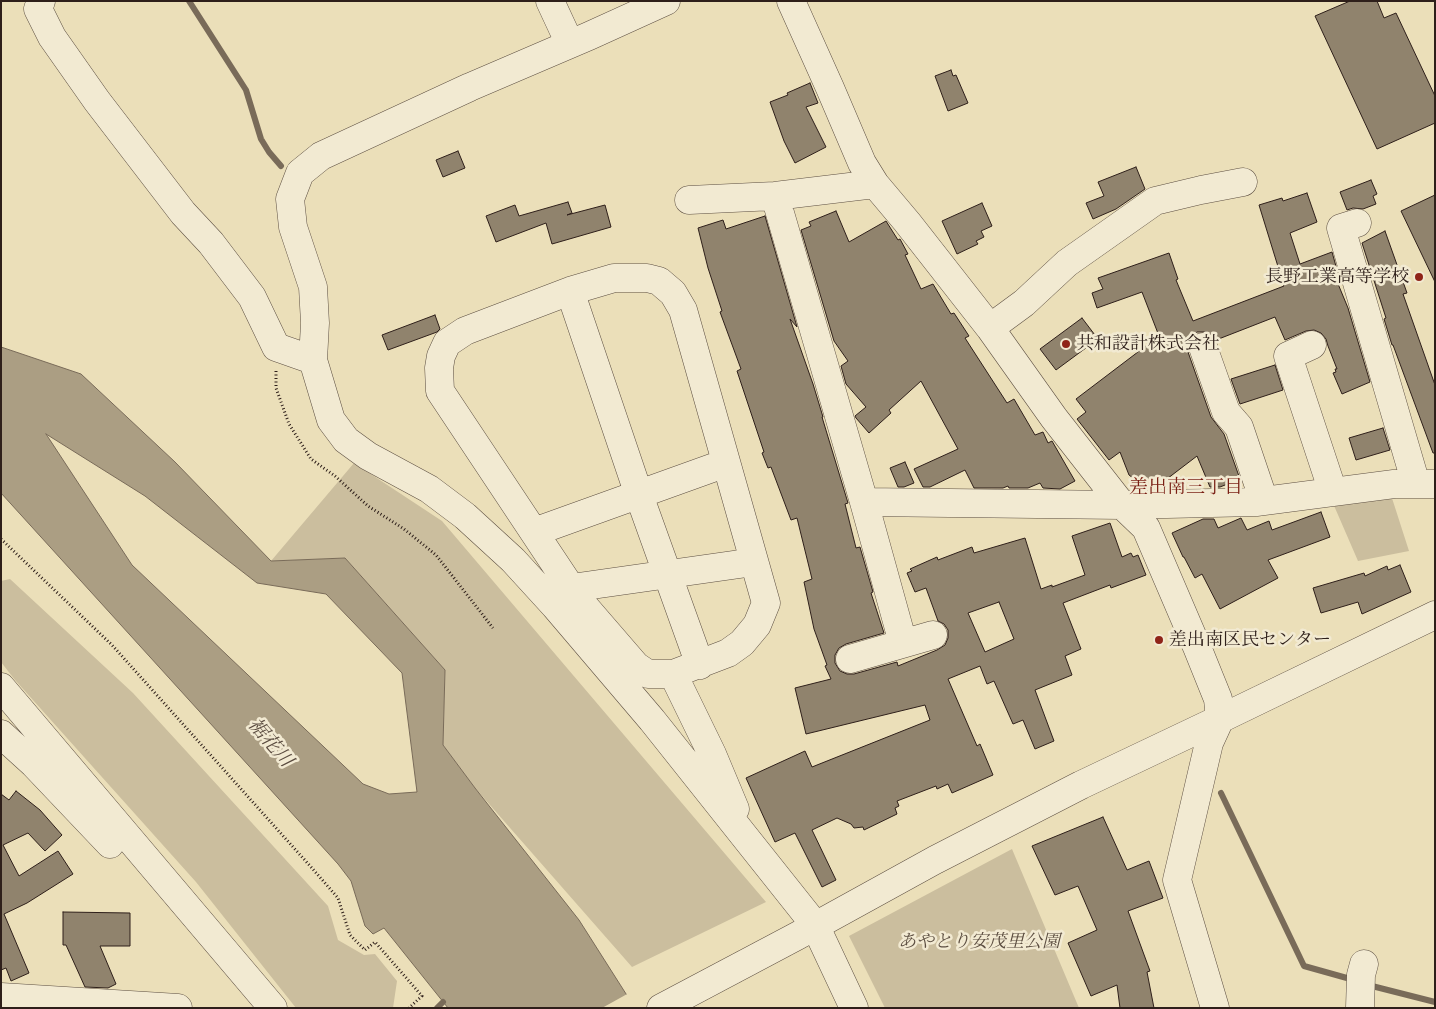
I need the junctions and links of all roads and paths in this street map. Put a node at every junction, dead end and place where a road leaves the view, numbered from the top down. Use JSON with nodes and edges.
{"nodes":[{"id":1,"x":41,"y":1,"type":"edge"},
{"id":2,"x":550,"y":1,"type":"edge"},
{"id":3,"x":666,"y":1,"type":"edge"},
{"id":4,"x":791,"y":1,"type":"edge"},
{"id":5,"x":570,"y":44,"type":"junction"},
{"id":6,"x":1243,"y":182,"type":"dead end"},
{"id":7,"x":875,"y":184,"type":"junction"},
{"id":8,"x":775,"y":196,"type":"junction"},
{"id":9,"x":689,"y":200,"type":"dead end"},
{"id":10,"x":1341,"y":228,"type":"dead end"},
{"id":11,"x":570,"y":291,"type":"junction"},
{"id":12,"x":990,"y":328,"type":"junction"},
{"id":13,"x":1312,"y":345,"type":"dead end"},
{"id":14,"x":276,"y":347,"type":"junction"},
{"id":15,"x":1203,"y":347,"type":"dead end"},
{"id":16,"x":313,"y":360,"type":"junction"},
{"id":17,"x":726,"y":463,"type":"junction"},
{"id":18,"x":1425,"y":484,"type":"edge"},
{"id":19,"x":1333,"y":492,"type":"junction"},
{"id":20,"x":639,"y":495,"type":"junction"},
{"id":21,"x":1264,"y":501,"type":"junction"},
{"id":22,"x":864,"y":502,"type":"junction"},
{"id":23,"x":1122,"y":505,"type":"junction"},
{"id":24,"x":534,"y":532,"type":"junction"},
{"id":25,"x":1,"y":539,"type":"edge"},
{"id":26,"x":754,"y":562,"type":"junction"},
{"id":27,"x":667,"y":573,"type":"junction"},
{"id":28,"x":571,"y":588,"type":"junction"},
{"id":29,"x":1435,"y":615,"type":"edge"},
{"id":30,"x":493,"y":628,"type":"dead end"},
{"id":31,"x":933,"y":635,"type":"dead end"},
{"id":32,"x":903,"y":644,"type":"junction"},
{"id":33,"x":850,"y":659,"type":"dead end"},
{"id":34,"x":700,"y":665,"type":"junction"},
{"id":35,"x":673,"y":674,"type":"junction"},
{"id":36,"x":1,"y":687,"type":"edge"},
{"id":37,"x":1220,"y":719,"type":"junction"},
{"id":38,"x":1,"y":734,"type":"edge"},
{"id":39,"x":736,"y":825,"type":"junction"},
{"id":40,"x":806,"y":931,"type":"junction"},
{"id":41,"x":1,"y":997,"type":"edge"},
{"id":42,"x":178,"y":1008,"type":"edge"},
{"id":43,"x":248,"y":1008,"type":"edge"},
{"id":44,"x":273,"y":1008,"type":"edge"},
{"id":45,"x":409,"y":1008,"type":"edge"},
{"id":46,"x":661,"y":1008,"type":"edge"},
{"id":47,"x":854,"y":1008,"type":"edge"},
{"id":48,"x":1215,"y":1008,"type":"edge"}],
"edges":[{"from":1,"to":14,"type":"street"},
{"from":2,"to":5,"type":"street"},
{"from":3,"to":5,"type":"street"},
{"from":4,"to":7,"type":"street"},
{"from":5,"to":16,"type":"street"},
{"from":6,"to":12,"type":"street"},
{"from":7,"to":8,"type":"street"},
{"from":7,"to":12,"type":"street"},
{"from":8,"to":9,"type":"street"},
{"from":8,"to":22,"type":"street"},
{"from":10,"to":18,"type":"street"},
{"from":11,"to":17,"type":"street"},
{"from":11,"to":20,"type":"street"},
{"from":11,"to":24,"type":"street"},
{"from":12,"to":23,"type":"street"},
{"from":13,"to":19,"type":"street"},
{"from":14,"to":16,"type":"street"},
{"from":14,"to":30,"type":"path"},
{"from":15,"to":21,"type":"street"},
{"from":16,"to":39,"type":"street"},
{"from":17,"to":20,"type":"street"},
{"from":17,"to":26,"type":"street"},
{"from":18,"to":19,"type":"street"},
{"from":19,"to":21,"type":"street"},
{"from":20,"to":24,"type":"street"},
{"from":20,"to":27,"type":"street"},
{"from":21,"to":23,"type":"street"},
{"from":22,"to":23,"type":"street"},
{"from":22,"to":32,"type":"street"},
{"from":23,"to":37,"type":"street"},
{"from":24,"to":28,"type":"street"},
{"from":25,"to":45,"type":"path"},
{"from":26,"to":27,"type":"street"},
{"from":26,"to":34,"type":"street"},
{"from":27,"to":28,"type":"street"},
{"from":27,"to":34,"type":"street"},
{"from":28,"to":35,"type":"street"},
{"from":29,"to":37,"type":"street"},
{"from":31,"to":32,"type":"street"},
{"from":32,"to":33,"type":"street"},
{"from":34,"to":35,"type":"street"},
{"from":35,"to":39,"type":"street"},
{"from":36,"to":44,"type":"street"},
{"from":37,"to":40,"type":"street"},
{"from":37,"to":48,"type":"street"},
{"from":38,"to":43,"type":"street"},
{"from":39,"to":40,"type":"street"},
{"from":40,"to":46,"type":"street"},
{"from":40,"to":47,"type":"street"},
{"from":41,"to":42,"type":"street"}]}
